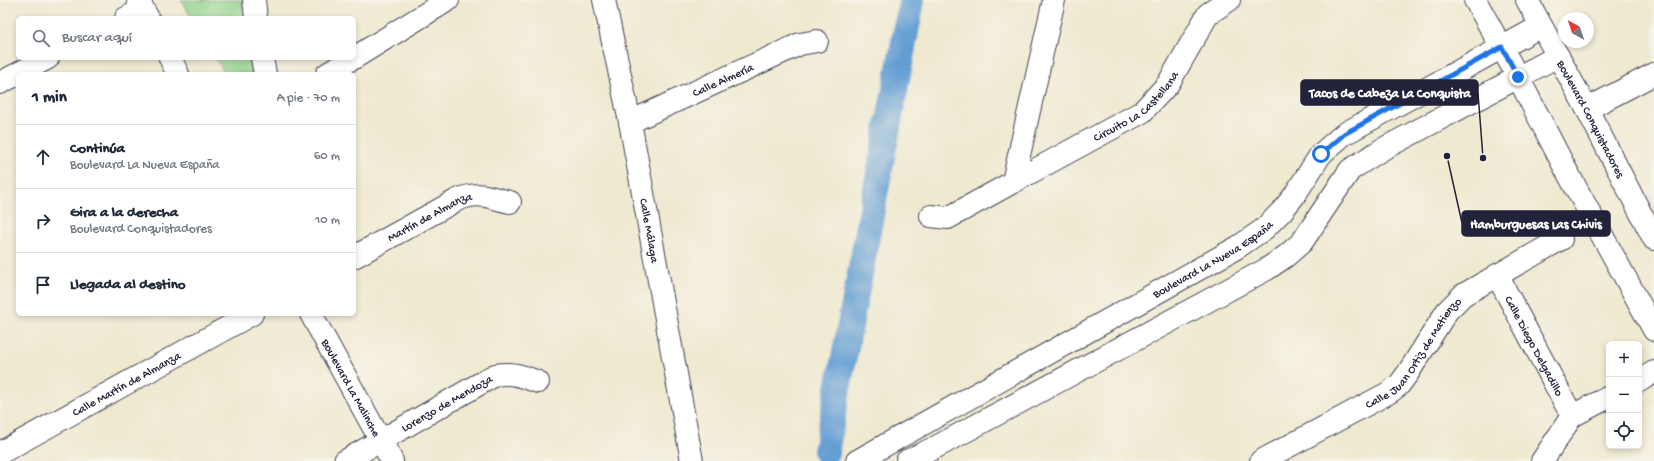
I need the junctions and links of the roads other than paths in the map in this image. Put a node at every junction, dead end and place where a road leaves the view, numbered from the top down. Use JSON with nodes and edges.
{"nodes":[{"id":1,"x":254,"y":0,"type":"edge"},
{"id":2,"x":604,"y":0,"type":"edge"},
{"id":3,"x":1054,"y":0,"type":"edge"},
{"id":4,"x":1229,"y":0,"type":"edge"},
{"id":5,"x":1475,"y":0,"type":"edge"},
{"id":6,"x":1527,"y":0,"type":"edge"},
{"id":7,"x":439,"y":3,"type":"edge"},
{"id":8,"x":256,"y":16,"type":"edge"},
{"id":9,"x":1541,"y":26,"type":"junction"},
{"id":10,"x":816,"y":41,"type":"dead end"},
{"id":11,"x":1502,"y":47,"type":"junction"},
{"id":12,"x":1558,"y":56,"type":"junction"},
{"id":13,"x":356,"y":57,"type":"edge"},
{"id":14,"x":44,"y":60,"type":"edge"},
{"id":15,"x":171,"y":60,"type":"edge"},
{"id":16,"x":262,"y":60,"type":"edge"},
{"id":17,"x":351,"y":60,"type":"edge"},
{"id":18,"x":21,"y":72,"type":"edge"},
{"id":19,"x":177,"y":72,"type":"edge"},
{"id":20,"x":265,"y":72,"type":"edge"},
{"id":21,"x":330,"y":72,"type":"edge"},
{"id":22,"x":1654,"y":74,"type":"edge"},
{"id":23,"x":16,"y":75,"type":"edge"},
{"id":24,"x":1518,"y":77,"type":"junction"},
{"id":25,"x":0,"y":83,"type":"edge"},
{"id":26,"x":1587,"y":109,"type":"junction"},
{"id":27,"x":630,"y":122,"type":"junction"},
{"id":28,"x":1013,"y":182,"type":"junction"},
{"id":29,"x":510,"y":202,"type":"dead end"},
{"id":30,"x":931,"y":216,"type":"dead end"},
{"id":31,"x":1561,"y":239,"type":"dead end"},
{"id":32,"x":1654,"y":239,"type":"edge"},
{"id":33,"x":356,"y":256,"type":"edge"},
{"id":34,"x":1497,"y":276,"type":"junction"},
{"id":35,"x":248,"y":316,"type":"edge"},
{"id":36,"x":312,"y":316,"type":"edge"},
{"id":37,"x":1654,"y":330,"type":"edge"},
{"id":38,"x":1654,"y":372,"type":"edge"},
{"id":39,"x":1642,"y":379,"type":"edge"},
{"id":40,"x":538,"y":382,"type":"dead end"},
{"id":41,"x":1606,"y":399,"type":"edge"},
{"id":42,"x":1572,"y":416,"type":"junction"},
{"id":43,"x":381,"y":441,"type":"junction"},
{"id":44,"x":0,"y":453,"type":"edge"},
{"id":45,"x":345,"y":461,"type":"edge"},
{"id":46,"x":392,"y":461,"type":"edge"},
{"id":47,"x":692,"y":461,"type":"edge"},
{"id":48,"x":857,"y":461,"type":"edge"},
{"id":49,"x":907,"y":461,"type":"edge"},
{"id":50,"x":1262,"y":461,"type":"edge"},
{"id":51,"x":1542,"y":461,"type":"edge"}],
"edges":[{"from":1,"to":8,"type":"street"},
{"from":2,"to":27,"type":"street","name":"Calle Málaga"},
{"from":3,"to":28,"type":"street"},
{"from":4,"to":28,"type":"street","name":"Circuito La Castellana"},
{"from":5,"to":11,"type":"street"},
{"from":6,"to":9,"type":"street","name":"Boulevard Conquistadores"},
{"from":7,"to":13,"type":"street"},
{"from":9,"to":11,"type":"street","name":"Boulevard La Nueva España"},
{"from":9,"to":12,"type":"street","name":"Boulevard Conquistadores"},
{"from":10,"to":27,"type":"street","name":"Calle Almería"},
{"from":11,"to":24,"type":"street"},
{"from":11,"to":48,"type":"street","name":"Boulevard La Nueva España"},
{"from":12,"to":24,"type":"street"},
{"from":12,"to":26,"type":"street","name":"Boulevard Conquistadores"},
{"from":14,"to":18,"type":"street"},
{"from":15,"to":19,"type":"street"},
{"from":16,"to":20,"type":"street"},
{"from":17,"to":21,"type":"street"},
{"from":22,"to":26,"type":"street"},
{"from":23,"to":25,"type":"street"},
{"from":24,"to":37,"type":"street"},
{"from":24,"to":49,"type":"street"},
{"from":26,"to":32,"type":"street","name":"Boulevard Conquistadores"},
{"from":27,"to":47,"type":"street","name":"Calle Málaga"},
{"from":28,"to":30,"type":"street","name":"Circuito La Castellana"},
{"from":29,"to":33,"type":"street","name":"Martín de Almanza"},
{"from":31,"to":34,"type":"street","name":"Calle Juan Ortiz de Matienzo"},
{"from":34,"to":42,"type":"street","name":"Calle Diego Delgadillo"},
{"from":34,"to":50,"type":"street","name":"Calle Juan Ortiz de Matienzo"},
{"from":35,"to":44,"type":"street","name":"Calle Martín de Almanza"},
{"from":36,"to":43,"type":"street","name":"Boulevard La Malinche"},
{"from":38,"to":39,"type":"street"},
{"from":40,"to":43,"type":"street","name":"Lorenzo de Mendoza"},
{"from":41,"to":42,"type":"street"},
{"from":42,"to":51,"type":"street"},
{"from":43,"to":45,"type":"street","name":"Lorenzo de Mendoza"},
{"from":43,"to":46,"type":"street","name":"Boulevard La Malinche"}]}
